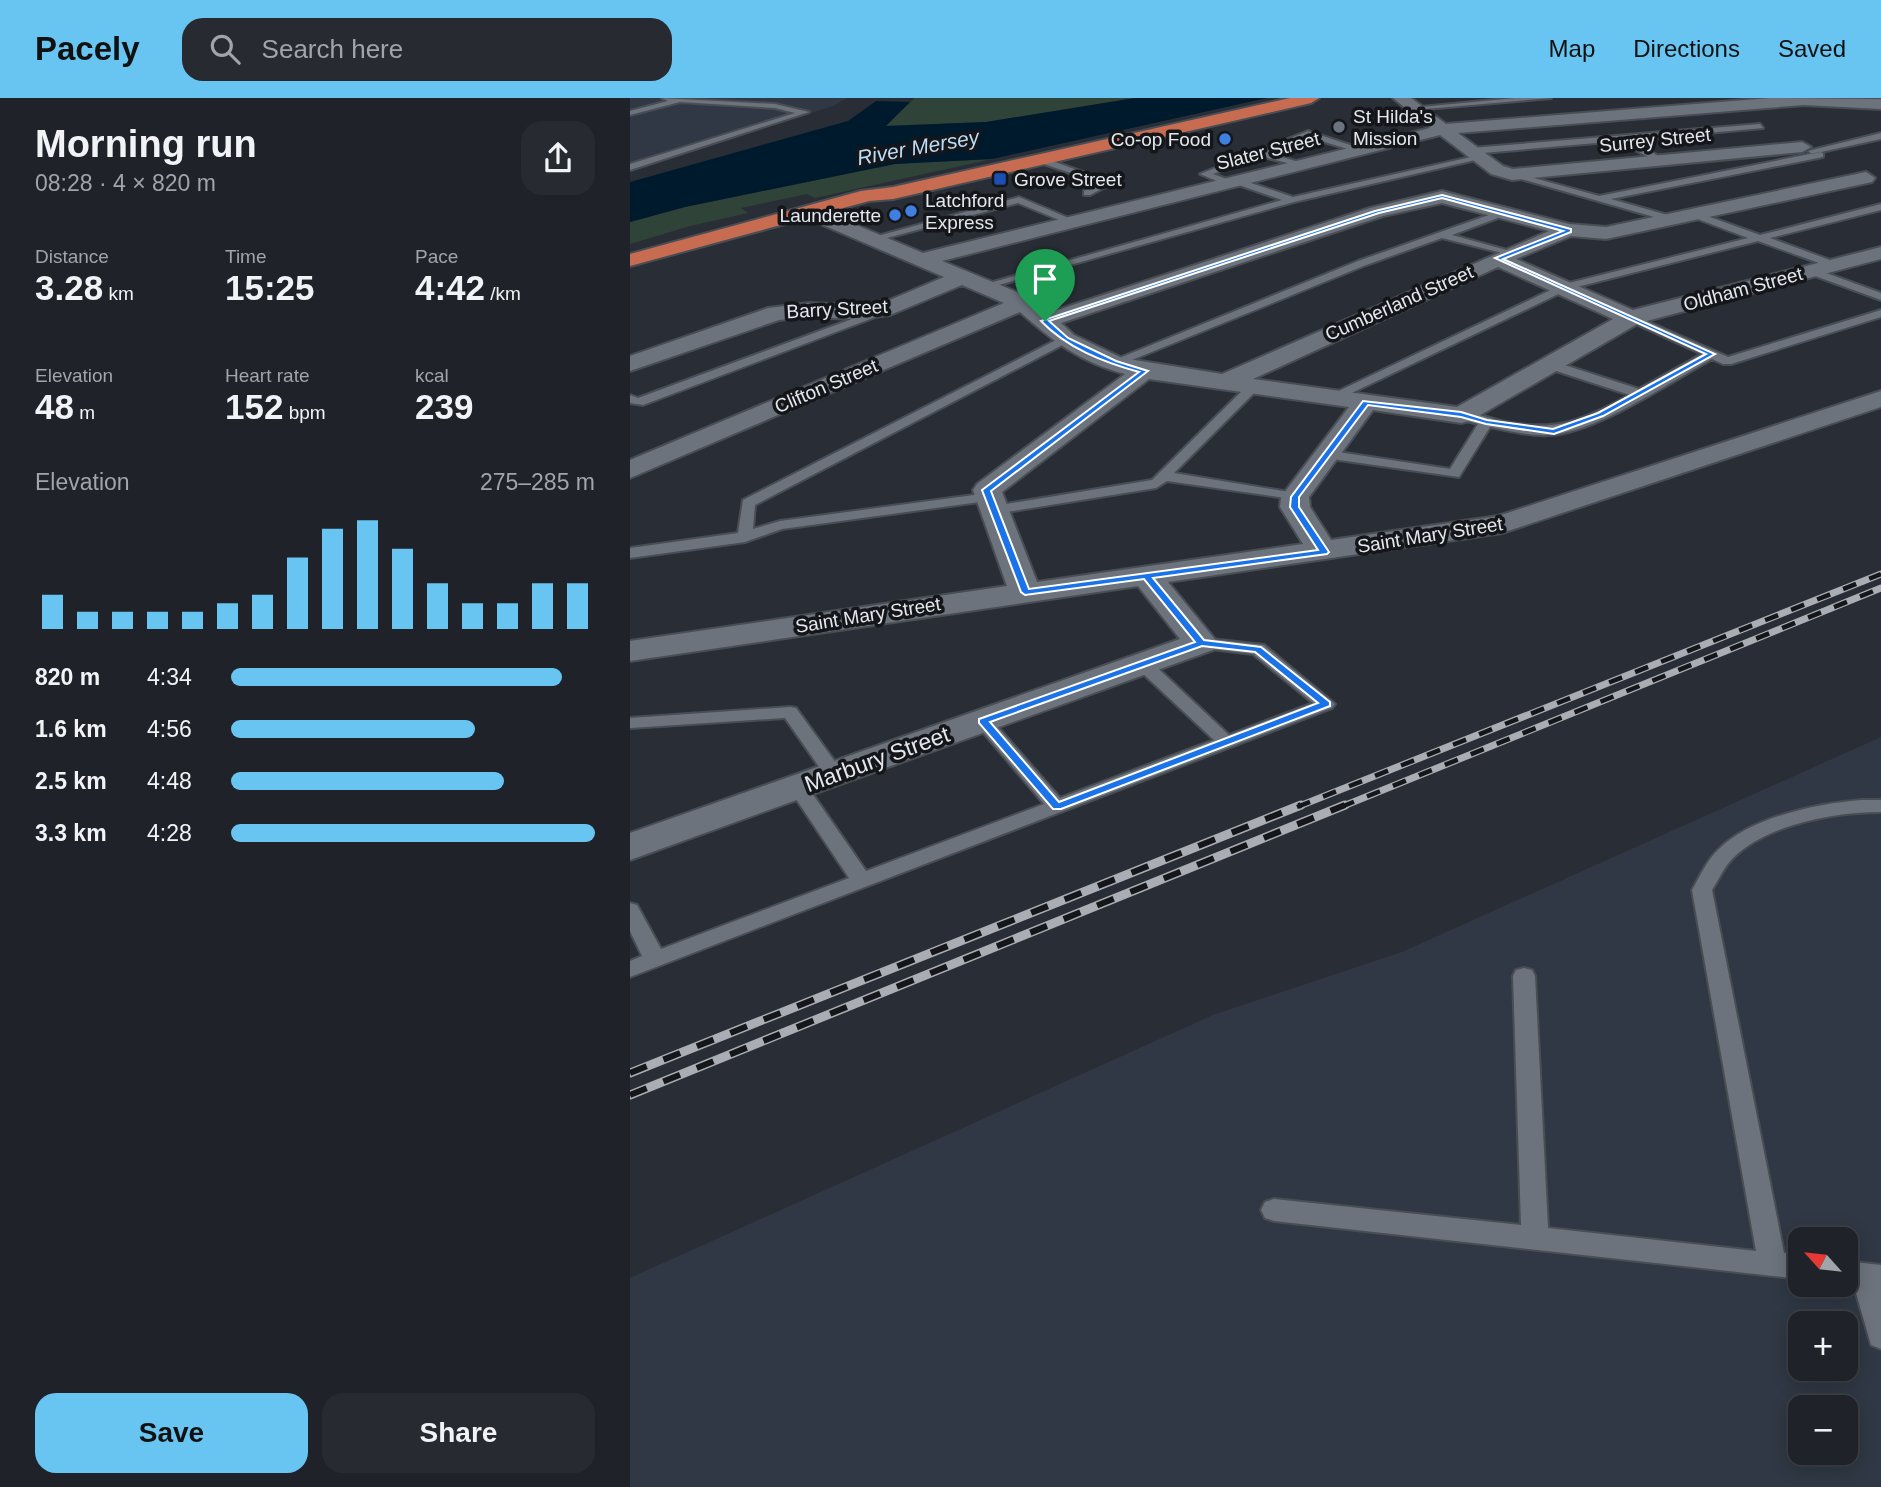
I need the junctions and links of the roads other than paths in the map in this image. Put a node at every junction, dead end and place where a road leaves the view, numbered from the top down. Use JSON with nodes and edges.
{"nodes":[{"id":1,"x":666,"y":98,"type":"edge"},
{"id":2,"x":1311,"y":98,"type":"edge"},
{"id":3,"x":1547,"y":98,"type":"edge"},
{"id":4,"x":1642,"y":98,"type":"edge"},
{"id":5,"x":680,"y":100,"type":"junction"},
{"id":6,"x":711,"y":100,"type":"edge"},
{"id":7,"x":1408,"y":103,"type":"edge"},
{"id":8,"x":1881,"y":104,"type":"edge"},
{"id":9,"x":1721,"y":107,"type":"junction"},
{"id":10,"x":1674,"y":111,"type":"junction"},
{"id":11,"x":630,"y":113,"type":"edge"},
{"id":12,"x":1760,"y":126,"type":"junction"},
{"id":13,"x":1444,"y":129,"type":"junction"},
{"id":14,"x":1881,"y":136,"type":"edge"},
{"id":15,"x":1620,"y":138,"type":"junction"},
{"id":16,"x":1361,"y":150,"type":"junction"},
{"id":17,"x":1811,"y":151,"type":"junction"},
{"id":18,"x":1260,"y":153,"type":"junction"},
{"id":19,"x":1476,"y":155,"type":"junction"},
{"id":20,"x":1041,"y":160,"type":"junction"},
{"id":21,"x":1659,"y":160,"type":"junction"},
{"id":22,"x":1299,"y":165,"type":"junction"},
{"id":23,"x":630,"y":167,"type":"edge"},
{"id":24,"x":1067,"y":169,"type":"junction"},
{"id":25,"x":1870,"y":174,"type":"edge"},
{"id":26,"x":1512,"y":175,"type":"junction"},
{"id":27,"x":1066,"y":181,"type":"dead end"},
{"id":28,"x":1233,"y":182,"type":"junction"},
{"id":29,"x":893,"y":193,"type":"junction"},
{"id":30,"x":1087,"y":193,"type":"dead end"},
{"id":31,"x":1598,"y":199,"type":"junction"},
{"id":32,"x":1292,"y":200,"type":"junction"},
{"id":33,"x":1881,"y":207,"type":"edge"},
{"id":34,"x":1503,"y":213,"type":"junction"},
{"id":35,"x":1690,"y":214,"type":"junction"},
{"id":36,"x":823,"y":218,"type":"junction"},
{"id":37,"x":1668,"y":218,"type":"junction"},
{"id":38,"x":1073,"y":222,"type":"junction"},
{"id":39,"x":1569,"y":230,"type":"junction"},
{"id":40,"x":1442,"y":235,"type":"junction"},
{"id":41,"x":1760,"y":238,"type":"junction"},
{"id":42,"x":872,"y":239,"type":"junction"},
{"id":43,"x":1881,"y":253,"type":"edge"},
{"id":44,"x":1504,"y":256,"type":"junction"},
{"id":45,"x":630,"y":260,"type":"edge"},
{"id":46,"x":921,"y":260,"type":"junction"},
{"id":47,"x":1834,"y":265,"type":"junction"},
{"id":48,"x":1811,"y":271,"type":"junction"},
{"id":49,"x":630,"y":277,"type":"edge"},
{"id":50,"x":973,"y":281,"type":"junction"},
{"id":51,"x":1565,"y":288,"type":"junction"},
{"id":52,"x":1881,"y":297,"type":"edge"},
{"id":53,"x":1023,"y":303,"type":"junction"},
{"id":54,"x":890,"y":308,"type":"junction"},
{"id":55,"x":1881,"y":313,"type":"edge"},
{"id":56,"x":1631,"y":318,"type":"junction"},
{"id":57,"x":1045,"y":321,"type":"junction"},
{"id":58,"x":1066,"y":340,"type":"junction"},
{"id":59,"x":1711,"y":354,"type":"junction"},
{"id":60,"x":1113,"y":363,"type":"junction"},
{"id":61,"x":630,"y":364,"type":"edge"},
{"id":62,"x":1551,"y":365,"type":"junction"},
{"id":63,"x":1144,"y":371,"type":"junction"},
{"id":64,"x":1223,"y":383,"type":"junction"},
{"id":65,"x":1253,"y":387,"type":"junction"},
{"id":66,"x":1638,"y":393,"type":"junction"},
{"id":67,"x":1332,"y":397,"type":"junction"},
{"id":68,"x":630,"y":399,"type":"edge"},
{"id":69,"x":1881,"y":400,"type":"edge"},
{"id":70,"x":1366,"y":402,"type":"junction"},
{"id":71,"x":1461,"y":415,"type":"junction"},
{"id":72,"x":1486,"y":422,"type":"junction"},
{"id":73,"x":1325,"y":454,"type":"junction"},
{"id":74,"x":630,"y":470,"type":"edge"},
{"id":75,"x":1164,"y":476,"type":"junction"},
{"id":76,"x":1295,"y":497,"type":"junction"},
{"id":77,"x":991,"y":503,"type":"junction"},
{"id":78,"x":745,"y":537,"type":"junction"},
{"id":79,"x":630,"y":552,"type":"edge"},
{"id":80,"x":1324,"y":552,"type":"junction"},
{"id":81,"x":1146,"y":576,"type":"junction"},
{"id":82,"x":1025,"y":592,"type":"junction"},
{"id":83,"x":1201,"y":643,"type":"junction"},
{"id":84,"x":630,"y":651,"type":"edge"},
{"id":85,"x":1143,"y":664,"type":"junction"},
{"id":86,"x":983,"y":721,"type":"junction"},
{"id":87,"x":630,"y":723,"type":"edge"},
{"id":88,"x":1226,"y":742,"type":"junction"},
{"id":89,"x":834,"y":774,"type":"junction"},
{"id":90,"x":798,"y":787,"type":"junction"},
{"id":91,"x":1881,"y":806,"type":"edge"},
{"id":92,"x":1057,"y":807,"type":"junction"},
{"id":93,"x":631,"y":845,"type":"edge"},
{"id":94,"x":862,"y":881,"type":"junction"},
{"id":95,"x":630,"y":910,"type":"edge"},
{"id":96,"x":655,"y":959,"type":"junction"},
{"id":97,"x":630,"y":969,"type":"edge"},
{"id":98,"x":1524,"y":976,"type":"dead end"},
{"id":99,"x":1274,"y":1210,"type":"dead end"},
{"id":100,"x":1535,"y":1237,"type":"junction"},
{"id":101,"x":1772,"y":1263,"type":"junction"},
{"id":102,"x":1788,"y":1265,"type":"edge"},
{"id":103,"x":1864,"y":1275,"type":"edge"},
{"id":104,"x":1881,"y":1336,"type":"edge"}],
"edges":[{"from":1,"to":5,"type":"lane"},
{"from":2,"to":20,"type":"highway"},
{"from":3,"to":7,"type":"lane"},
{"from":4,"to":10,"type":"street"},
{"from":5,"to":6,"type":"lane"},
{"from":5,"to":11,"type":"lane"},
{"from":6,"to":23,"type":"lane"},
{"from":7,"to":13,"type":"street"},
{"from":8,"to":9,"type":"street","name":"Slater Street"},
{"from":9,"to":10,"type":"street","name":"Slater Street"},
{"from":9,"to":12,"type":"street"},
{"from":10,"to":13,"type":"street","name":"Slater Street"},
{"from":12,"to":15,"type":"lane"},
{"from":12,"to":17,"type":"street"},
{"from":13,"to":16,"type":"street","name":"Slater Street"},
{"from":13,"to":19,"type":"street"},
{"from":14,"to":17,"type":"lane"},
{"from":15,"to":19,"type":"lane"},
{"from":15,"to":21,"type":"lane"},
{"from":16,"to":18,"type":"lane"},
{"from":16,"to":22,"type":"street","name":"Slater Street"},
{"from":17,"to":21,"type":"street","name":"Surrey Street"},
{"from":17,"to":25,"type":"street"},
{"from":17,"to":31,"type":"lane"},
{"from":18,"to":22,"type":"lane"},
{"from":18,"to":28,"type":"lane"},
{"from":19,"to":26,"type":"street"},
{"from":19,"to":32,"type":"lane"},
{"from":20,"to":24,"type":"lane"},
{"from":20,"to":29,"type":"highway"},
{"from":21,"to":26,"type":"street","name":"Surrey Street"},
{"from":22,"to":28,"type":"street","name":"Slater Street"},
{"from":24,"to":27,"type":"lane"},
{"from":24,"to":30,"type":"lane"},
{"from":25,"to":35,"type":"street","name":"Cumberland Street"},
{"from":26,"to":31,"type":"lane"},
{"from":28,"to":32,"type":"lane"},
{"from":28,"to":38,"type":"street","name":"Slater Street"},
{"from":29,"to":36,"type":"highway"},
{"from":29,"to":45,"type":"highway"},
{"from":31,"to":37,"type":"lane"},
{"from":32,"to":50,"type":"lane"},
{"from":33,"to":41,"type":"lane"},
{"from":34,"to":39,"type":"street"},
{"from":34,"to":40,"type":"lane"},
{"from":34,"to":57,"type":"street"},
{"from":35,"to":37,"type":"street","name":"Cumberland Street"},
{"from":35,"to":41,"type":"lane"},
{"from":36,"to":42,"type":"street"},
{"from":36,"to":49,"type":"highway"},
{"from":37,"to":39,"type":"street","name":"Cumberland Street"},
{"from":38,"to":42,"type":"lane"},
{"from":38,"to":46,"type":"street","name":"Slater Street"},
{"from":39,"to":44,"type":"street","name":"Cumberland Street"},
{"from":40,"to":44,"type":"lane"},
{"from":40,"to":60,"type":"lane"},
{"from":41,"to":47,"type":"lane"},
{"from":41,"to":51,"type":"lane"},
{"from":42,"to":46,"type":"street"},
{"from":43,"to":47,"type":"street","name":"Oldham Street"},
{"from":44,"to":51,"type":"street"},
{"from":44,"to":64,"type":"street","name":"Cumberland Street"},
{"from":46,"to":50,"type":"street"},
{"from":47,"to":48,"type":"street","name":"Oldham Street"},
{"from":48,"to":52,"type":"lane"},
{"from":48,"to":56,"type":"street","name":"Oldham Street"},
{"from":50,"to":53,"type":"street"},
{"from":50,"to":54,"type":"street","name":"Barry Street"},
{"from":51,"to":56,"type":"street"},
{"from":51,"to":67,"type":"lane"},
{"from":53,"to":57,"type":"street"},
{"from":53,"to":74,"type":"street","name":"Clifton Street"},
{"from":54,"to":61,"type":"street","name":"Barry Street"},
{"from":54,"to":68,"type":"lane"},
{"from":55,"to":59,"type":"lane"},
{"from":56,"to":59,"type":"lane"},
{"from":56,"to":62,"type":"street","name":"Oldham Street"},
{"from":57,"to":58,"type":"street"},
{"from":58,"to":60,"type":"street"},
{"from":58,"to":78,"type":"lane"},
{"from":59,"to":66,"type":"lane"},
{"from":60,"to":63,"type":"street"},
{"from":62,"to":66,"type":"lane"},
{"from":62,"to":71,"type":"street","name":"Oldham Street"},
{"from":63,"to":64,"type":"street"},
{"from":63,"to":77,"type":"street"},
{"from":64,"to":65,"type":"street"},
{"from":65,"to":67,"type":"street"},
{"from":65,"to":75,"type":"lane"},
{"from":66,"to":72,"type":"lane"},
{"from":67,"to":70,"type":"street"},
{"from":69,"to":80,"type":"street","name":"Saint Mary Street"},
{"from":70,"to":71,"type":"street"},
{"from":70,"to":73,"type":"street"},
{"from":71,"to":72,"type":"lane"},
{"from":72,"to":73,"type":"lane"},
{"from":73,"to":76,"type":"street"},
{"from":75,"to":76,"type":"lane"},
{"from":75,"to":77,"type":"lane"},
{"from":76,"to":80,"type":"street"},
{"from":77,"to":78,"type":"lane"},
{"from":77,"to":82,"type":"street"},
{"from":78,"to":79,"type":"lane"},
{"from":80,"to":81,"type":"street","name":"Saint Mary Street"},
{"from":81,"to":82,"type":"street","name":"Saint Mary Street"},
{"from":81,"to":83,"type":"street"},
{"from":82,"to":84,"type":"street","name":"Saint Mary Street"},
{"from":83,"to":85,"type":"street","name":"Marbury Street"},
{"from":83,"to":88,"type":"lane"},
{"from":85,"to":86,"type":"street","name":"Marbury Street"},
{"from":85,"to":88,"type":"lane"},
{"from":86,"to":89,"type":"street","name":"Marbury Street"},
{"from":86,"to":92,"type":"lane"},
{"from":87,"to":89,"type":"lane"},
{"from":88,"to":92,"type":"lane"},
{"from":89,"to":90,"type":"street","name":"Marbury Street"},
{"from":90,"to":93,"type":"street","name":"Marbury Street"},
{"from":90,"to":94,"type":"lane"},
{"from":91,"to":101,"type":"lane"},
{"from":92,"to":94,"type":"lane"},
{"from":94,"to":96,"type":"lane"},
{"from":95,"to":96,"type":"lane"},
{"from":96,"to":97,"type":"lane"},
{"from":98,"to":100,"type":"lane"},
{"from":99,"to":100,"type":"lane"},
{"from":100,"to":101,"type":"lane"},
{"from":101,"to":102,"type":"lane"},
{"from":103,"to":104,"type":"lane"}]}
